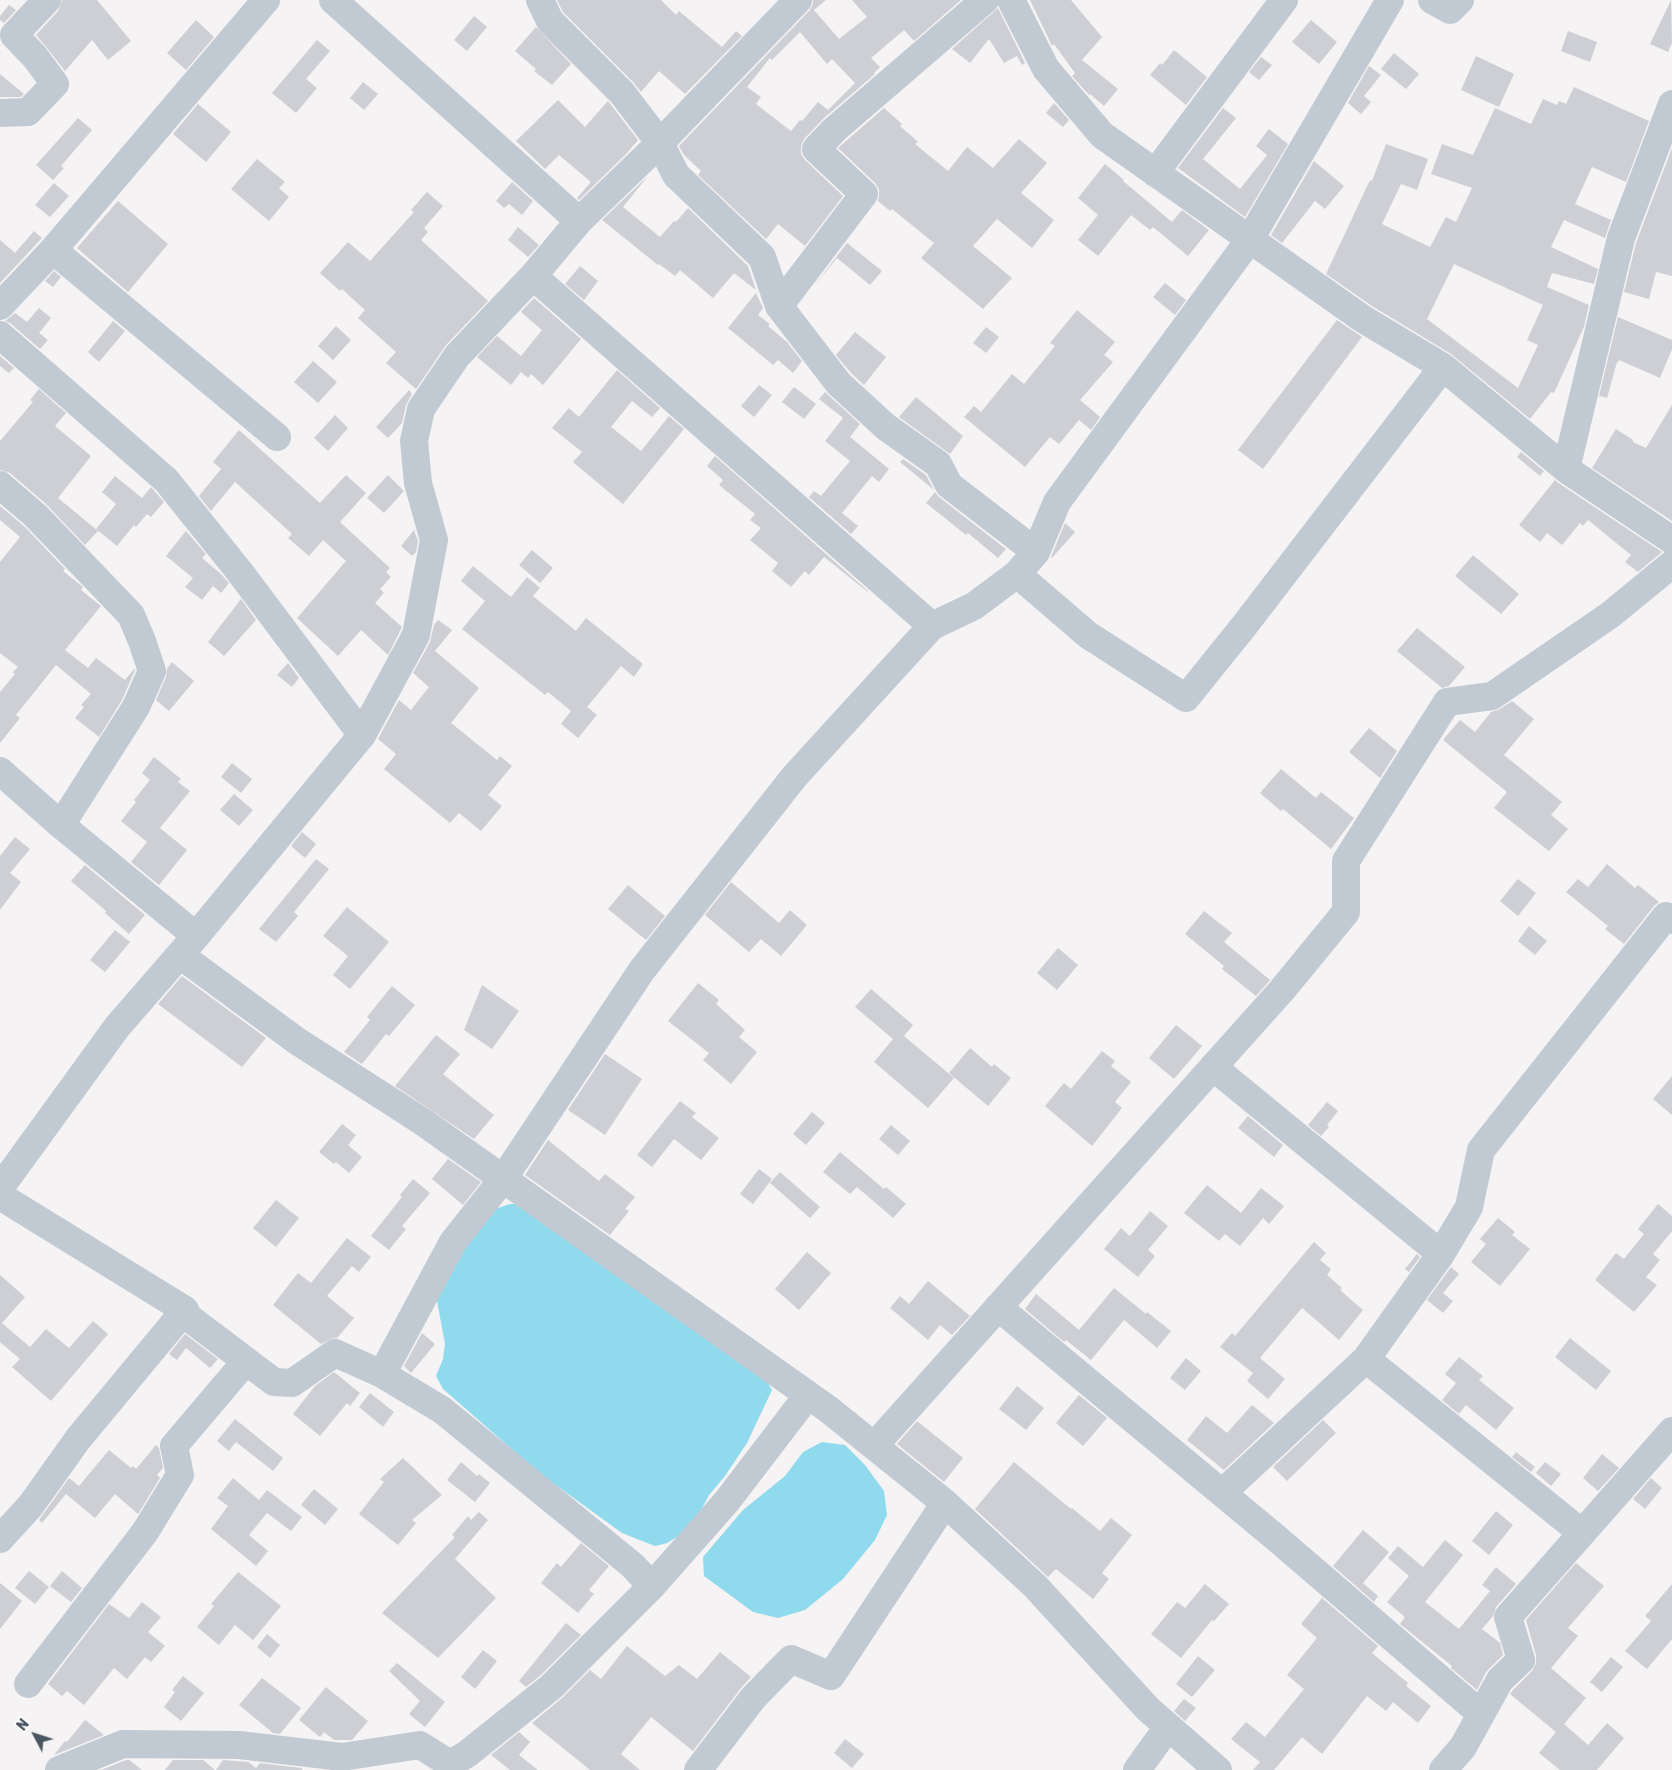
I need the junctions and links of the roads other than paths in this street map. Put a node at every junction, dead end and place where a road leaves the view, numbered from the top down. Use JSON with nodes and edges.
{"nodes":[{"id":1,"x":47,"y":0,"type":"edge"},
{"id":2,"x":266,"y":0,"type":"edge"},
{"id":3,"x":333,"y":0,"type":"edge"},
{"id":4,"x":540,"y":0,"type":"edge"},
{"id":5,"x":798,"y":0,"type":"edge"},
{"id":6,"x":985,"y":0,"type":"edge"},
{"id":7,"x":1011,"y":0,"type":"edge"},
{"id":8,"x":1284,"y":0,"type":"edge"},
{"id":9,"x":1390,"y":0,"type":"edge"},
{"id":10,"x":1432,"y":0,"type":"edge"},
{"id":11,"x":1460,"y":0,"type":"edge"},
{"id":12,"x":1672,"y":104,"type":"edge"},
{"id":13,"x":0,"y":113,"type":"edge"},
{"id":14,"x":660,"y":143,"type":"junction"},
{"id":15,"x":1155,"y":173,"type":"junction"},
{"id":16,"x":579,"y":221,"type":"junction"},
{"id":17,"x":1250,"y":240,"type":"junction"},
{"id":18,"x":53,"y":250,"type":"junction"},
{"id":19,"x":533,"y":276,"type":"junction"},
{"id":20,"x":0,"y":306,"type":"edge"},
{"id":21,"x":779,"y":306,"type":"junction"},
{"id":22,"x":0,"y":335,"type":"edge"},
{"id":23,"x":1443,"y":367,"type":"junction"},
{"id":24,"x":276,"y":437,"type":"dead end"},
{"id":25,"x":1566,"y":470,"type":"junction"},
{"id":26,"x":0,"y":485,"type":"edge"},
{"id":27,"x":1672,"y":540,"type":"edge"},
{"id":28,"x":1036,"y":552,"type":"junction"},
{"id":29,"x":1672,"y":564,"type":"edge"},
{"id":30,"x":1017,"y":574,"type":"junction"},
{"id":31,"x":932,"y":626,"type":"junction"},
{"id":32,"x":362,"y":735,"type":"junction"},
{"id":33,"x":0,"y":771,"type":"edge"},
{"id":34,"x":61,"y":825,"type":"junction"},
{"id":35,"x":1672,"y":920,"type":"edge"},
{"id":36,"x":188,"y":946,"type":"junction"},
{"id":37,"x":1213,"y":1067,"type":"junction"},
{"id":38,"x":503,"y":1178,"type":"junction"},
{"id":39,"x":0,"y":1188,"type":"edge"},
{"id":40,"x":0,"y":1196,"type":"edge"},
{"id":41,"x":1441,"y":1254,"type":"junction"},
{"id":42,"x":998,"y":1307,"type":"junction"},
{"id":43,"x":185,"y":1310,"type":"junction"},
{"id":44,"x":1366,"y":1359,"type":"junction"},
{"id":45,"x":246,"y":1361,"type":"junction"},
{"id":46,"x":382,"y":1374,"type":"junction"},
{"id":47,"x":808,"y":1395,"type":"junction"},
{"id":48,"x":1672,"y":1431,"type":"edge"},
{"id":49,"x":874,"y":1446,"type":"junction"},
{"id":50,"x":1222,"y":1493,"type":"junction"},
{"id":51,"x":945,"y":1503,"type":"junction"},
{"id":52,"x":1582,"y":1533,"type":"junction"},
{"id":53,"x":0,"y":1539,"type":"edge"},
{"id":54,"x":652,"y":1586,"type":"junction"},
{"id":55,"x":28,"y":1684,"type":"dead end"},
{"id":56,"x":1481,"y":1714,"type":"junction"},
{"id":57,"x":1168,"y":1727,"type":"junction"},
{"id":58,"x":59,"y":1770,"type":"edge"},
{"id":59,"x":698,"y":1770,"type":"edge"},
{"id":60,"x":1137,"y":1770,"type":"edge"},
{"id":61,"x":1218,"y":1770,"type":"edge"},
{"id":62,"x":1443,"y":1770,"type":"edge"}],
"edges":[{"from":1,"to":13,"type":"street"},
{"from":2,"to":18,"type":"street"},
{"from":3,"to":16,"type":"street"},
{"from":4,"to":14,"type":"street"},
{"from":5,"to":14,"type":"street"},
{"from":6,"to":21,"type":"street"},
{"from":7,"to":15,"type":"street"},
{"from":8,"to":15,"type":"street"},
{"from":9,"to":17,"type":"street"},
{"from":10,"to":11,"type":"street"},
{"from":12,"to":25,"type":"street"},
{"from":14,"to":16,"type":"street"},
{"from":14,"to":21,"type":"street"},
{"from":15,"to":17,"type":"street"},
{"from":16,"to":19,"type":"street"},
{"from":17,"to":23,"type":"street"},
{"from":17,"to":28,"type":"street"},
{"from":18,"to":20,"type":"street"},
{"from":18,"to":24,"type":"street"},
{"from":19,"to":31,"type":"street"},
{"from":19,"to":32,"type":"street"},
{"from":21,"to":28,"type":"street"},
{"from":22,"to":32,"type":"street"},
{"from":23,"to":25,"type":"street"},
{"from":23,"to":30,"type":"street"},
{"from":25,"to":27,"type":"street"},
{"from":26,"to":34,"type":"street"},
{"from":28,"to":30,"type":"street"},
{"from":29,"to":37,"type":"street"},
{"from":30,"to":31,"type":"street"},
{"from":31,"to":38,"type":"street"},
{"from":32,"to":36,"type":"street"},
{"from":33,"to":34,"type":"street"},
{"from":34,"to":36,"type":"street"},
{"from":35,"to":41,"type":"street"},
{"from":36,"to":38,"type":"street"},
{"from":36,"to":39,"type":"street"},
{"from":37,"to":41,"type":"street"},
{"from":37,"to":42,"type":"street"},
{"from":38,"to":46,"type":"street"},
{"from":38,"to":47,"type":"street"},
{"from":40,"to":43,"type":"street"},
{"from":41,"to":44,"type":"street"},
{"from":42,"to":49,"type":"street"},
{"from":42,"to":50,"type":"street"},
{"from":43,"to":45,"type":"street"},
{"from":43,"to":53,"type":"street"},
{"from":44,"to":50,"type":"street"},
{"from":44,"to":52,"type":"street"},
{"from":45,"to":46,"type":"street"},
{"from":45,"to":55,"type":"street"},
{"from":46,"to":54,"type":"street"},
{"from":47,"to":49,"type":"street"},
{"from":47,"to":54,"type":"street"},
{"from":48,"to":52,"type":"street"},
{"from":49,"to":51,"type":"street"},
{"from":50,"to":56,"type":"street"},
{"from":51,"to":57,"type":"street"},
{"from":51,"to":59,"type":"street"},
{"from":52,"to":56,"type":"street"},
{"from":54,"to":58,"type":"street"},
{"from":56,"to":62,"type":"street"},
{"from":57,"to":60,"type":"street"},
{"from":57,"to":61,"type":"street"}]}
